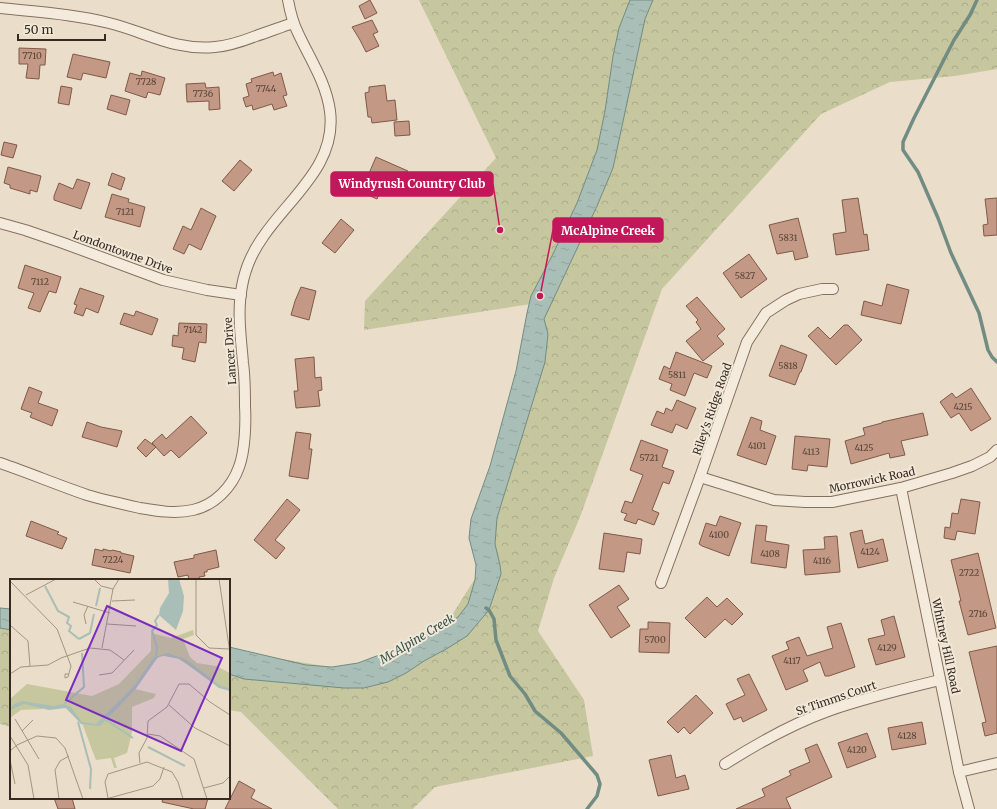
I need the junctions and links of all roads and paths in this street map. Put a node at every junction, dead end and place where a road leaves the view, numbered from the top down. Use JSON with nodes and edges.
{"nodes":[{"id":1,"x":288,"y":0,"type":"edge"},
{"id":2,"x":0,"y":8,"type":"edge"},
{"id":3,"x":293,"y":22,"type":"junction"},
{"id":4,"x":0,"y":223,"type":"edge"},
{"id":5,"x":832,"y":289,"type":"dead end"},
{"id":6,"x":240,"y":295,"type":"junction"},
{"id":7,"x":997,"y":450,"type":"edge"},
{"id":8,"x":0,"y":463,"type":"edge"},
{"id":9,"x":700,"y":477,"type":"junction"},
{"id":10,"x":901,"y":488,"type":"junction"},
{"id":11,"x":660,"y":583,"type":"dead end"},
{"id":12,"x":940,"y":680,"type":"junction"},
{"id":13,"x":997,"y":763,"type":"edge"},
{"id":14,"x":725,"y":764,"type":"dead end"},
{"id":15,"x":959,"y":772,"type":"junction"},
{"id":16,"x":969,"y":809,"type":"edge"}],
"edges":[{"from":1,"to":3,"type":"street","name":"Lancer Drive"},
{"from":2,"to":3,"type":"street"},
{"from":3,"to":6,"type":"street","name":"Lancer Drive"},
{"from":4,"to":6,"type":"street","name":"Londontowne Drive"},
{"from":5,"to":9,"type":"street","name":"Riley's Ridge Road"},
{"from":6,"to":8,"type":"street","name":"Lancer Drive"},
{"from":7,"to":10,"type":"street","name":"Morrowick Road"},
{"from":9,"to":10,"type":"street","name":"Morrowick Road"},
{"from":9,"to":11,"type":"street","name":"Riley's Ridge Road"},
{"from":10,"to":12,"type":"street","name":"Whitney Hill Road"},
{"from":12,"to":14,"type":"street","name":"St Timms Court"},
{"from":12,"to":15,"type":"street","name":"Whitney Hill Road"},
{"from":13,"to":15,"type":"street"},
{"from":15,"to":16,"type":"street","name":"Whitney Hill Road"}]}
